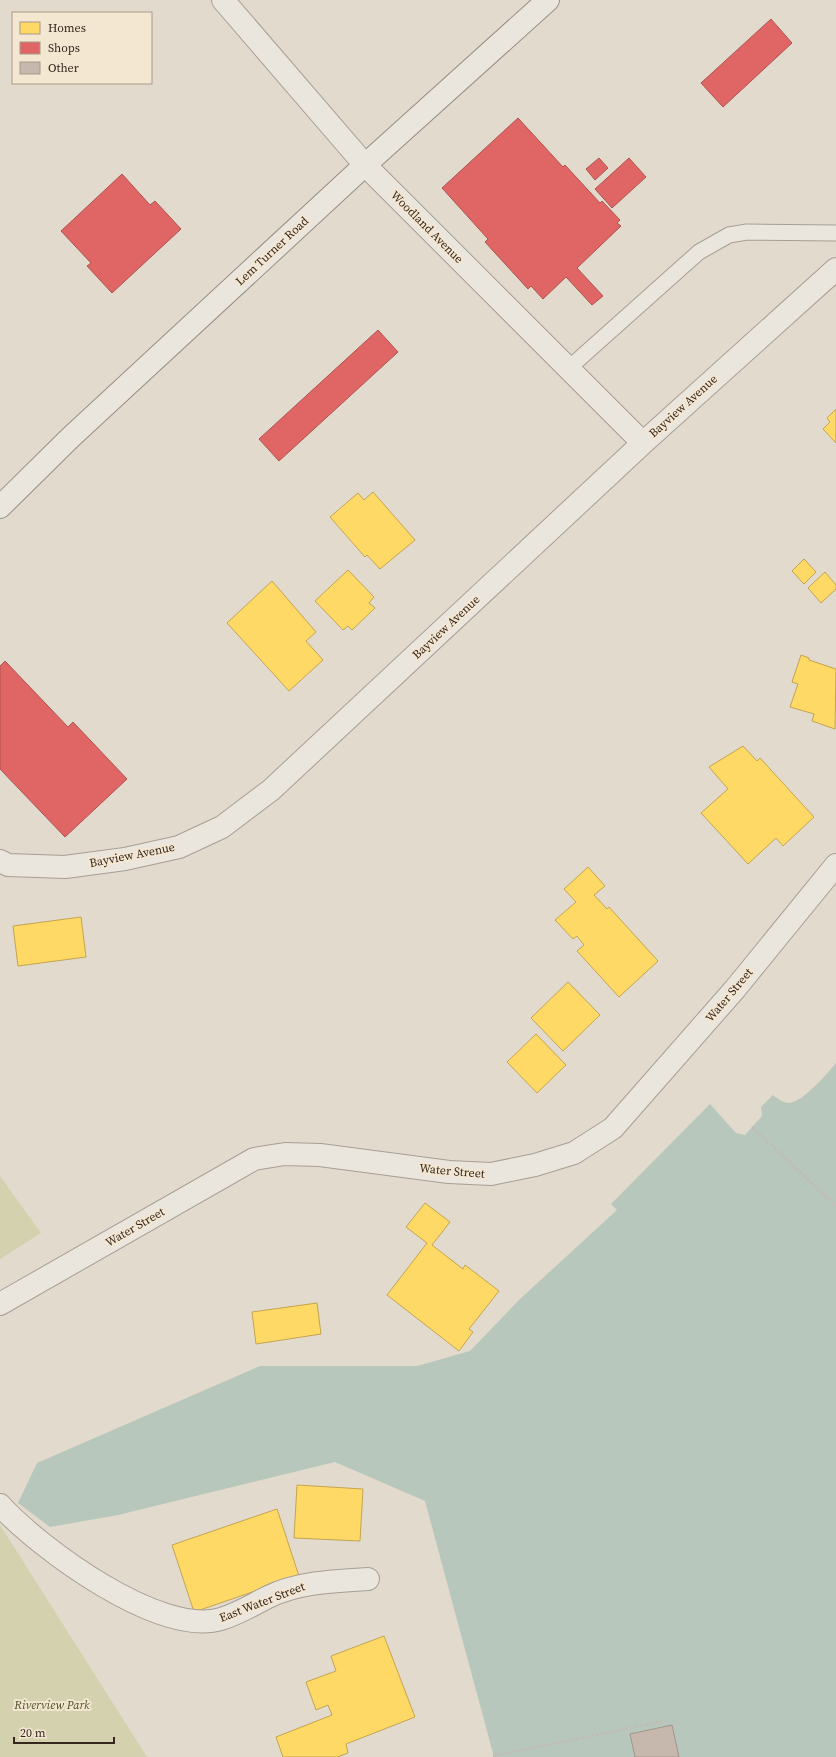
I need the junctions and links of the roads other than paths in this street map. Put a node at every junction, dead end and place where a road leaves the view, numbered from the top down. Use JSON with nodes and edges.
{"nodes":[{"id":1,"x":223,"y":0,"type":"edge"},
{"id":2,"x":548,"y":0,"type":"edge"},
{"id":3,"x":365,"y":165,"type":"junction"},
{"id":4,"x":836,"y":233,"type":"edge"},
{"id":5,"x":836,"y":269,"type":"edge"},
{"id":6,"x":569,"y":368,"type":"junction"},
{"id":7,"x":643,"y":443,"type":"junction"},
{"id":8,"x":0,"y":507,"type":"edge"},
{"id":9,"x":0,"y":861,"type":"edge"},
{"id":10,"x":836,"y":865,"type":"edge"},
{"id":11,"x":0,"y":1304,"type":"edge"},
{"id":12,"x":0,"y":1505,"type":"edge"},
{"id":13,"x":368,"y":1579,"type":"dead end"}],
"edges":[{"from":1,"to":3,"type":"street","name":"Woodland Avenue"},
{"from":2,"to":3,"type":"street","name":"Lem Turner Road"},
{"from":3,"to":6,"type":"street","name":"Woodland Avenue"},
{"from":3,"to":8,"type":"street","name":"Lem Turner Road"},
{"from":4,"to":6,"type":"lane"},
{"from":5,"to":7,"type":"street","name":"Bayview Avenue"},
{"from":6,"to":7,"type":"street","name":"Woodland Avenue"},
{"from":7,"to":9,"type":"street","name":"Bayview Avenue"},
{"from":10,"to":11,"type":"street","name":"Water Street"},
{"from":12,"to":13,"type":"street","name":"East Water Street"}]}
